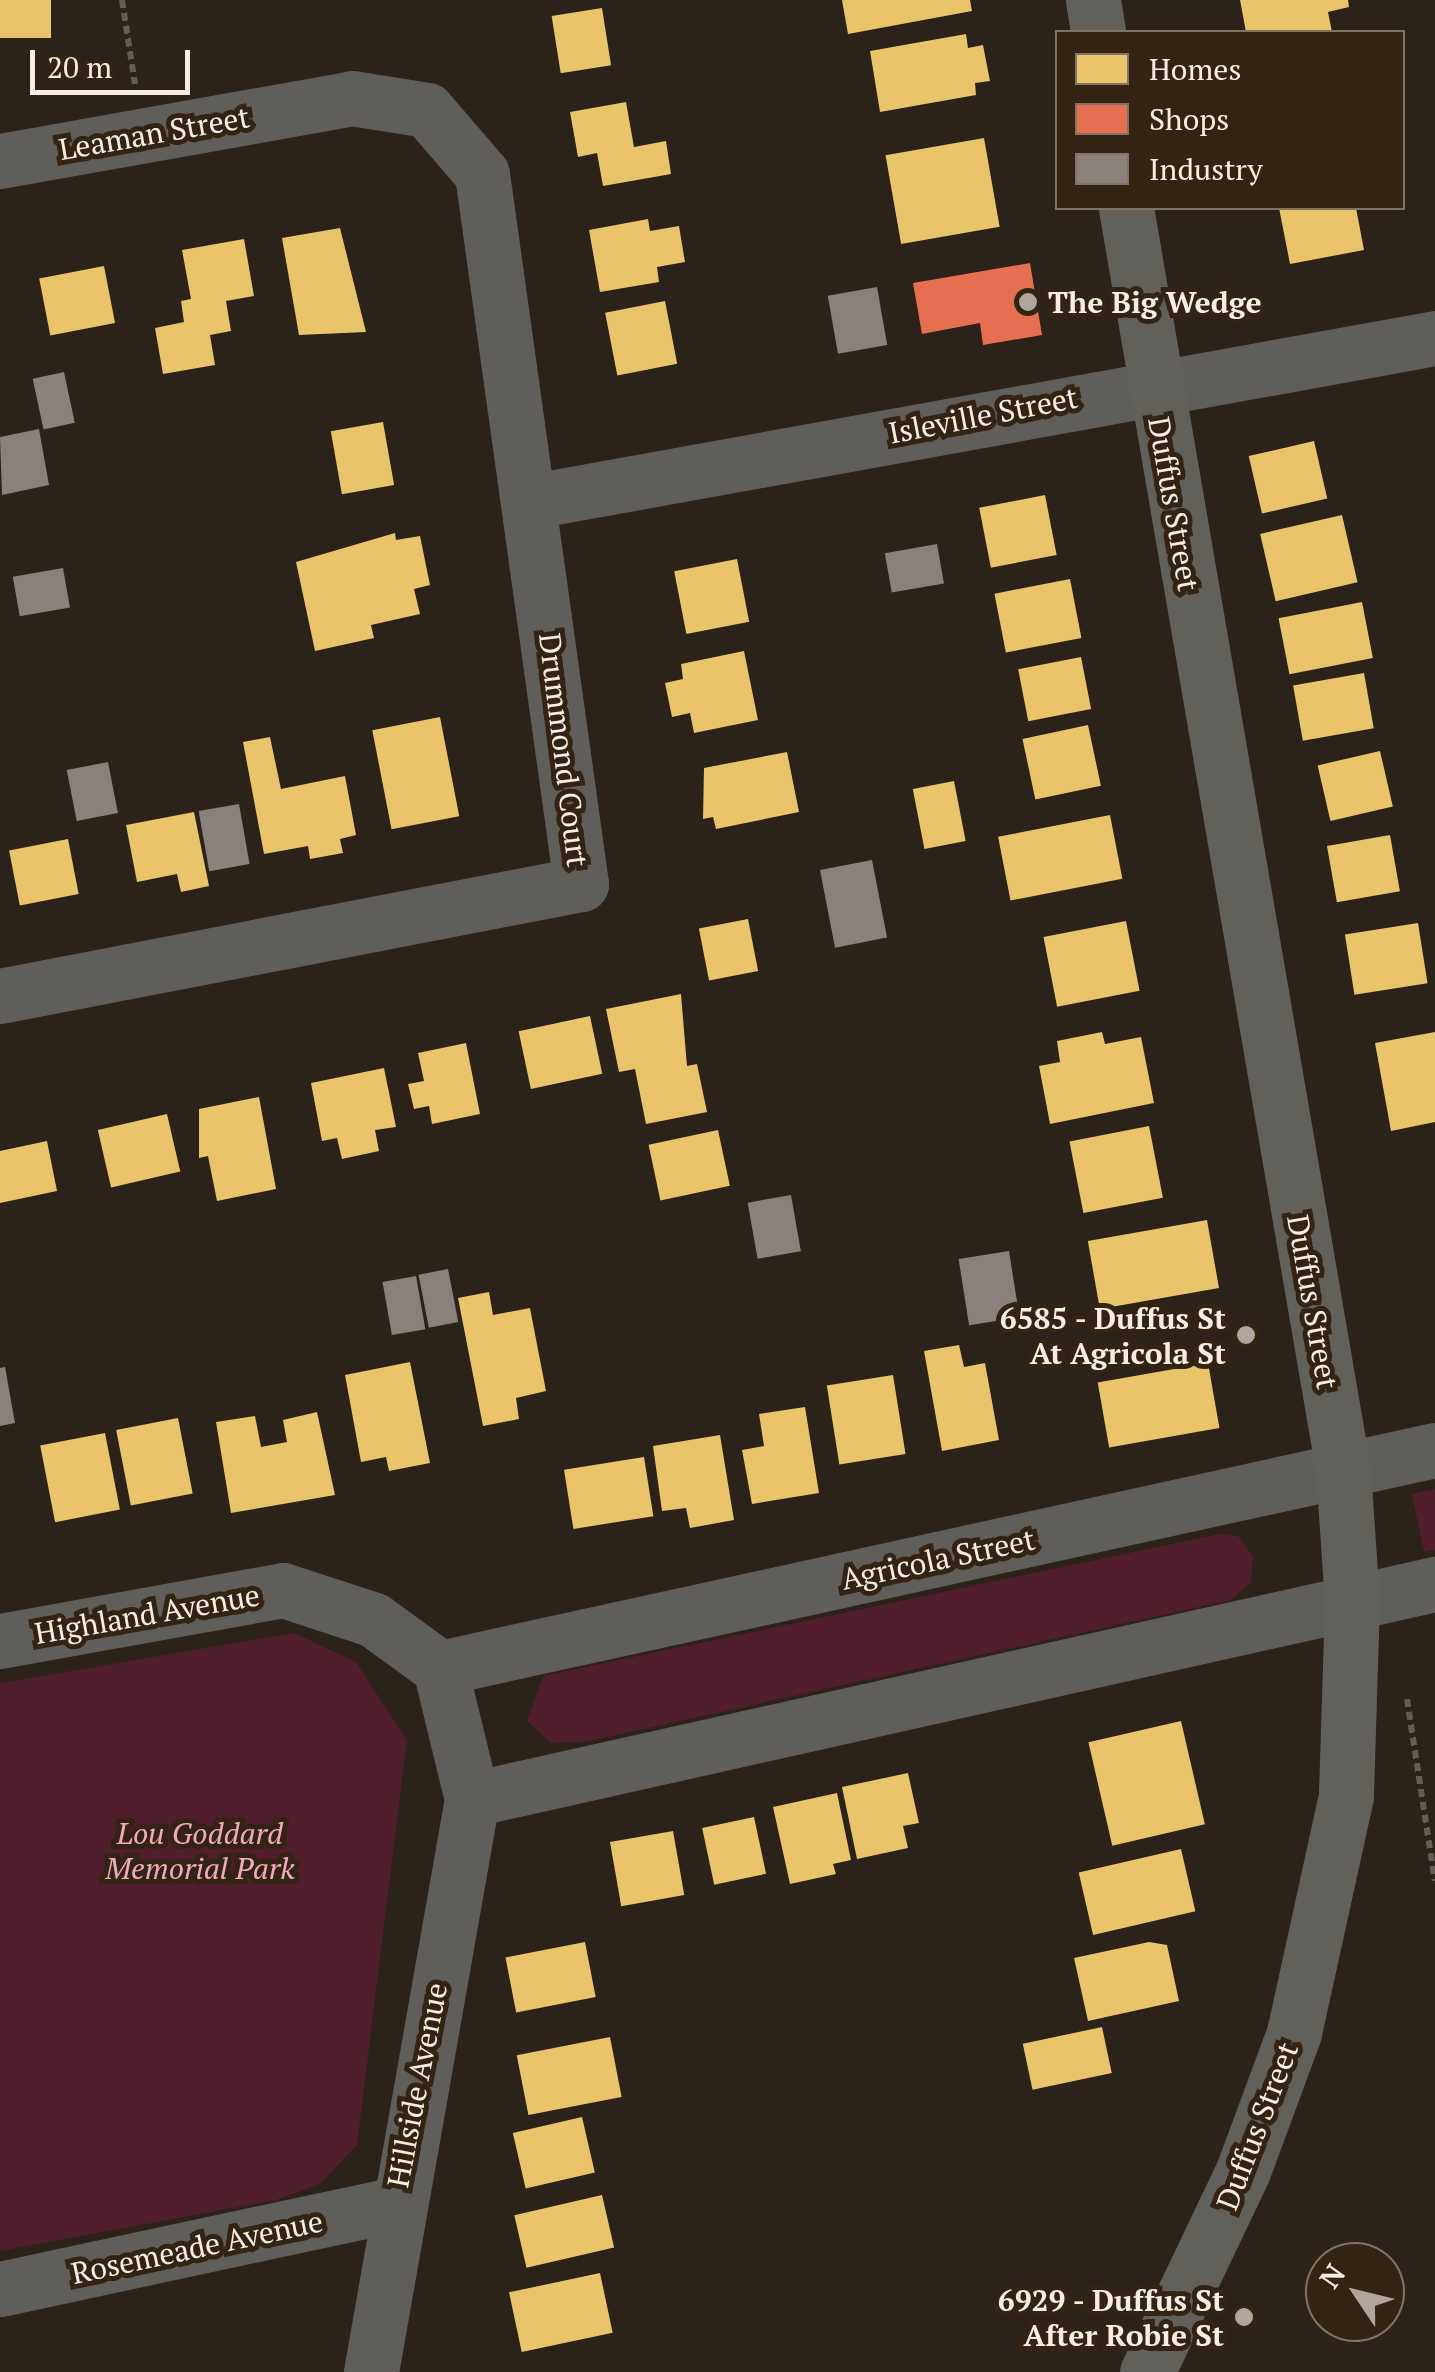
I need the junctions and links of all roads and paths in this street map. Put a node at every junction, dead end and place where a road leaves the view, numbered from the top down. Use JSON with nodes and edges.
{"nodes":[{"id":1,"x":122,"y":0,"type":"edge"},
{"id":2,"x":1093,"y":0,"type":"edge"},
{"id":3,"x":1098,"y":30,"type":"edge"},
{"id":4,"x":427,"y":110,"type":"joint"},
{"id":5,"x":143,"y":135,"type":"junction"},
{"id":6,"x":0,"y":161,"type":"edge"},
{"id":7,"x":1126,"y":210,"type":"edge"},
{"id":8,"x":1435,"y":338,"type":"edge"},
{"id":9,"x":1154,"y":382,"type":"junction"},
{"id":10,"x":533,"y":500,"type":"junction"},
{"id":11,"x":0,"y":996,"type":"edge"},
{"id":12,"x":1435,"y":1450,"type":"edge"},
{"id":13,"x":1343,"y":1470,"type":"junction"},
{"id":14,"x":1435,"y":1584,"type":"edge"},
{"id":15,"x":1352,"y":1602,"type":"junction"},
{"id":16,"x":0,"y":1642,"type":"edge"},
{"id":17,"x":440,"y":1668,"type":"junction"},
{"id":18,"x":1404,"y":1678,"type":"dead end"},
{"id":19,"x":472,"y":1799,"type":"junction"},
{"id":20,"x":1435,"y":1880,"type":"edge"},
{"id":21,"x":395,"y":2204,"type":"junction"},
{"id":22,"x":0,"y":2289,"type":"edge"},
{"id":23,"x":372,"y":2372,"type":"edge"},
{"id":24,"x":1147,"y":2372,"type":"edge"}],
"edges":[{"from":1,"to":5,"type":"path"},
{"from":2,"to":3,"type":"main road"},
{"from":4,"to":5,"type":"street","name":"Leaman Street"},
{"from":4,"to":10,"type":"street","name":"Drummond Court"},
{"from":5,"to":6,"type":"street","name":"Leaman Street"},
{"from":7,"to":9,"type":"main road","name":"Duffus Street"},
{"from":8,"to":9,"type":"street","name":"Isleville Street"},
{"from":9,"to":10,"type":"street","name":"Isleville Street"},
{"from":9,"to":13,"type":"main road","name":"Duffus Street"},
{"from":10,"to":11,"type":"street","name":"Drummond Court"},
{"from":12,"to":13,"type":"street","name":"Agricola Street"},
{"from":13,"to":15,"type":"main road","name":"Duffus Street"},
{"from":13,"to":17,"type":"street","name":"Agricola Street"},
{"from":14,"to":15,"type":"street"},
{"from":15,"to":19,"type":"street"},
{"from":15,"to":24,"type":"main road","name":"Duffus Street"},
{"from":16,"to":17,"type":"street","name":"Highland Avenue"},
{"from":17,"to":19,"type":"street"},
{"from":18,"to":20,"type":"path"},
{"from":19,"to":21,"type":"street","name":"Hillside Avenue"},
{"from":21,"to":22,"type":"street","name":"Rosemeade Avenue"},
{"from":21,"to":23,"type":"street","name":"Hillside Avenue"}]}
